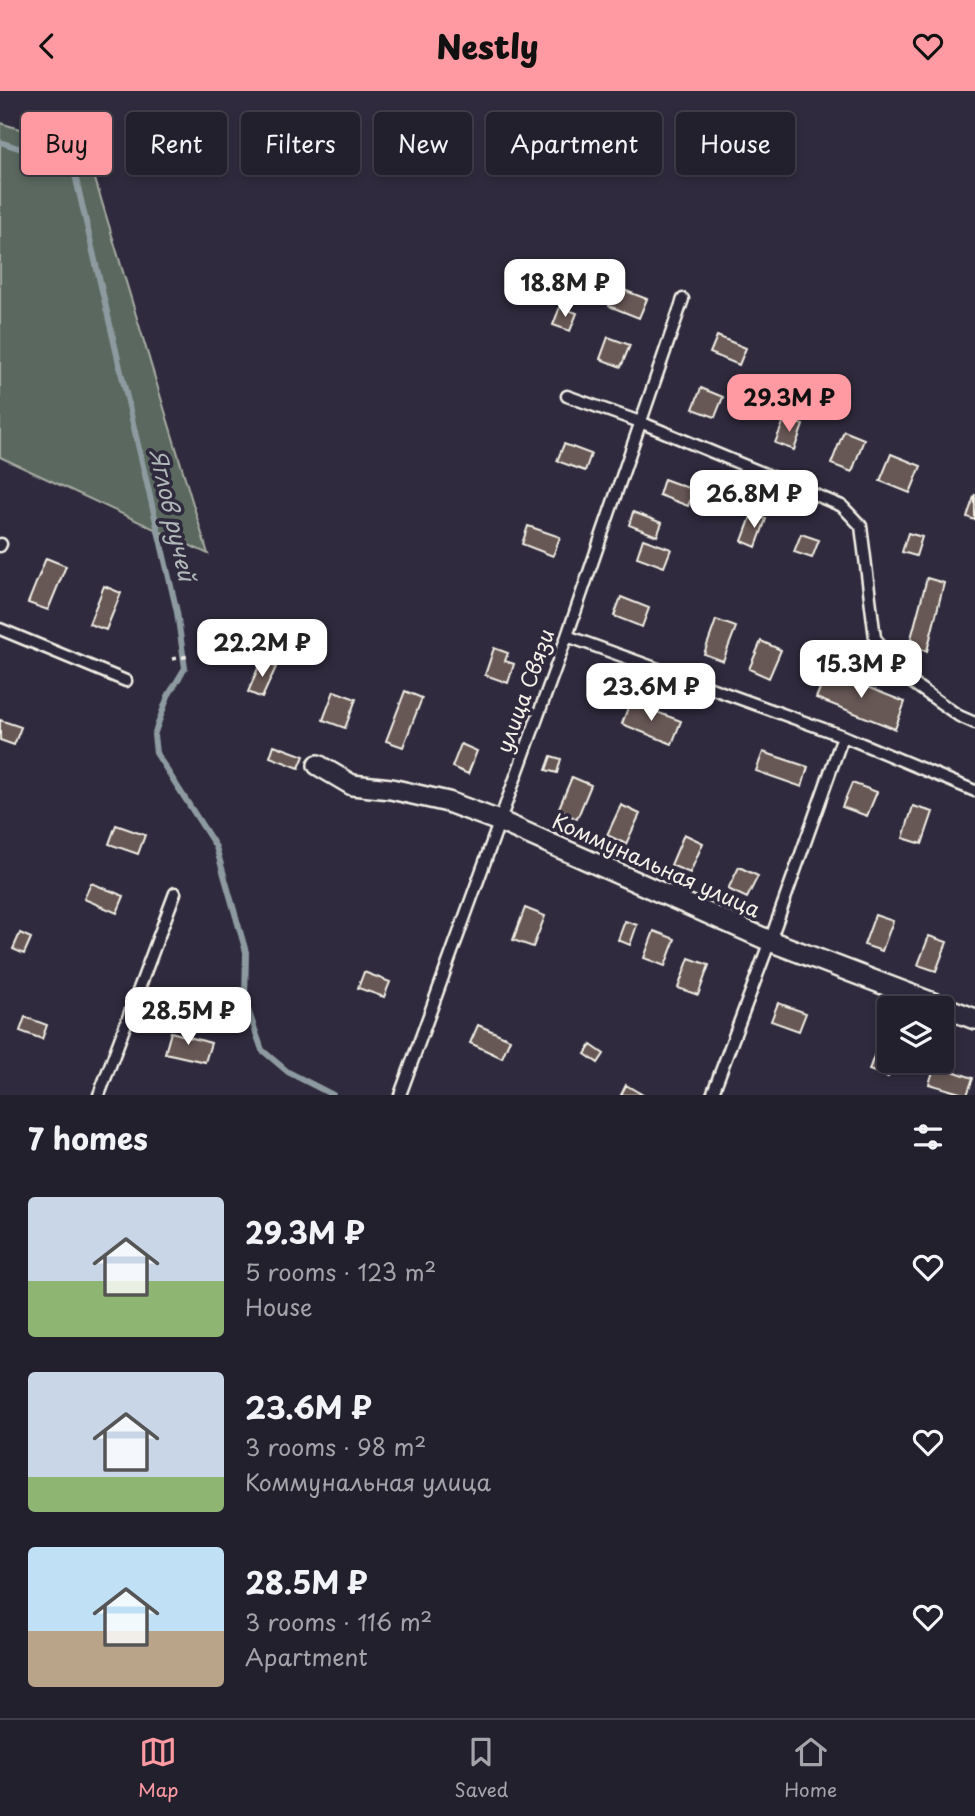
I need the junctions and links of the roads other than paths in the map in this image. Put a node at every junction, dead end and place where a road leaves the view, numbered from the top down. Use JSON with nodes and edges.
{"nodes":[{"id":1,"x":683,"y":299,"type":"dead end"},
{"id":2,"x":567,"y":396,"type":"dead end"},
{"id":3,"x":640,"y":422,"type":"junction"},
{"id":4,"x":0,"y":629,"type":"edge"},
{"id":5,"x":567,"y":636,"type":"junction"},
{"id":6,"x":126,"y":681,"type":"dead end"},
{"id":7,"x":975,"y":723,"type":"edge"},
{"id":8,"x":844,"y":736,"type":"junction"},
{"id":9,"x":318,"y":765,"type":"dead end"},
{"id":10,"x":975,"y":791,"type":"edge"},
{"id":11,"x":499,"y":821,"type":"junction"},
{"id":12,"x":175,"y":893,"type":"dead end"},
{"id":13,"x":771,"y":941,"type":"junction"},
{"id":14,"x":975,"y":1019,"type":"edge"},
{"id":15,"x":99,"y":1095,"type":"edge"},
{"id":16,"x":400,"y":1095,"type":"edge"},
{"id":17,"x":712,"y":1095,"type":"edge"}],
"edges":[{"from":1,"to":3,"type":"lane","name":"улица Связи"},
{"from":2,"to":3,"type":"lane"},
{"from":3,"to":5,"type":"lane","name":"улица Связи"},
{"from":3,"to":7,"type":"lane"},
{"from":4,"to":6,"type":"lane"},
{"from":5,"to":8,"type":"lane"},
{"from":5,"to":11,"type":"lane","name":"улица Связи"},
{"from":8,"to":10,"type":"lane"},
{"from":8,"to":13,"type":"lane"},
{"from":9,"to":11,"type":"street","name":"Коммунальная улица"},
{"from":11,"to":13,"type":"street","name":"Коммунальная улица"},
{"from":11,"to":16,"type":"lane","name":"улица Связи"},
{"from":12,"to":15,"type":"lane"},
{"from":13,"to":14,"type":"street","name":"Коммунальная улица"},
{"from":13,"to":17,"type":"lane"}]}
